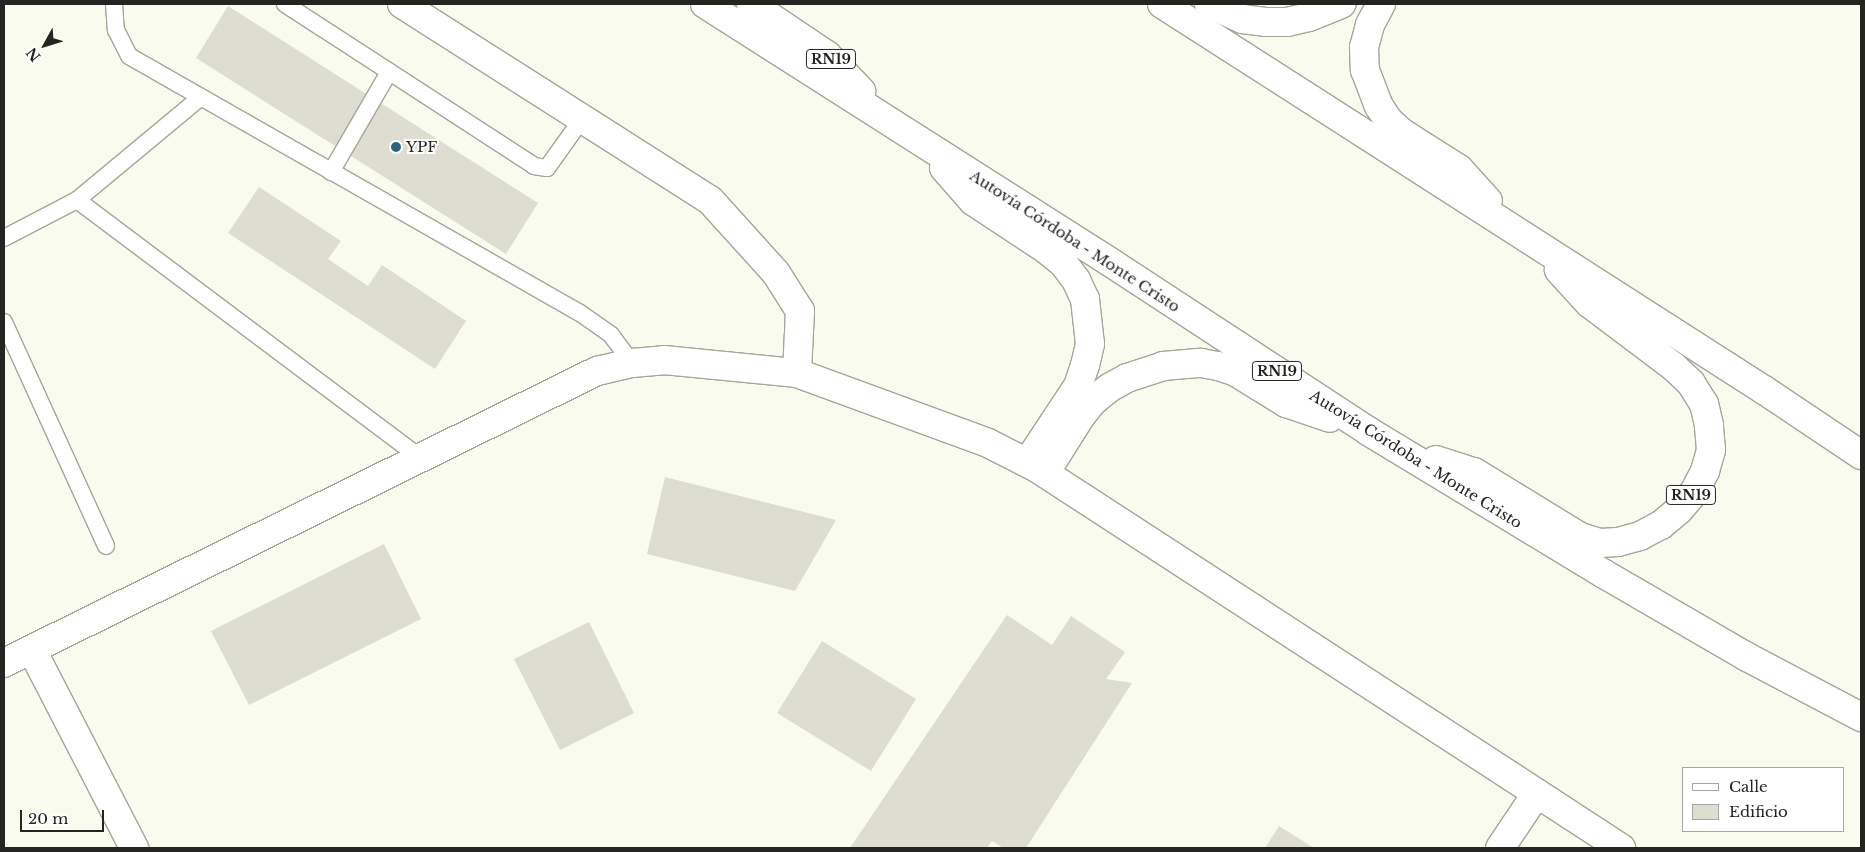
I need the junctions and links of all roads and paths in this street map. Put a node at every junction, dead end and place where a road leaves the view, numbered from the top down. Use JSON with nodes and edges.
{"nodes":[{"id":1,"x":114,"y":4,"type":"edge"},
{"id":2,"x":285,"y":4,"type":"edge"},
{"id":3,"x":402,"y":4,"type":"edge"},
{"id":4,"x":705,"y":4,"type":"edge"},
{"id":5,"x":751,"y":4,"type":"edge"},
{"id":6,"x":1162,"y":4,"type":"edge"},
{"id":7,"x":1209,"y":4,"type":"edge"},
{"id":8,"x":1342,"y":4,"type":"edge"},
{"id":9,"x":1381,"y":4,"type":"edge"},
{"id":10,"x":389,"y":72,"type":"junction"},
{"id":11,"x":200,"y":98,"type":"junction"},
{"id":12,"x":582,"y":118,"type":"junction"},
{"id":13,"x":910,"y":136,"type":"junction"},
{"id":14,"x":331,"y":172,"type":"junction"},
{"id":15,"x":77,"y":200,"type":"junction"},
{"id":16,"x":1521,"y":234,"type":"junction"},
{"id":17,"x":4,"y":238,"type":"edge"},
{"id":18,"x":4,"y":322,"type":"edge"},
{"id":19,"x":632,"y":363,"type":"junction"},
{"id":20,"x":797,"y":373,"type":"junction"},
{"id":21,"x":1368,"y":431,"type":"junction"},
{"id":22,"x":1394,"y":447,"type":"junction"},
{"id":23,"x":1861,"y":456,"type":"edge"},
{"id":24,"x":421,"y":458,"type":"junction"},
{"id":25,"x":1036,"y":468,"type":"junction"},
{"id":26,"x":106,"y":546,"type":"dead end"},
{"id":27,"x":32,"y":650,"type":"junction"},
{"id":28,"x":4,"y":663,"type":"edge"},
{"id":29,"x":1861,"y":717,"type":"edge"},
{"id":30,"x":1538,"y":793,"type":"junction"},
{"id":31,"x":134,"y":848,"type":"edge"},
{"id":32,"x":1500,"y":848,"type":"edge"},
{"id":33,"x":1622,"y":848,"type":"edge"}],
"edges":[{"from":1,"to":11,"type":"lane"},
{"from":2,"to":10,"type":"lane"},
{"from":3,"to":12,"type":"main road"},
{"from":4,"to":13,"type":"main road","name":"Autovía Córdoba - Monte Cristo","number":"RN19"},
{"from":5,"to":13,"type":"main road","number":"RN19"},
{"from":6,"to":16,"type":"main road","number":"RN19"},
{"from":7,"to":8,"type":"main road"},
{"from":9,"to":16,"type":"main road"},
{"from":10,"to":12,"type":"lane"},
{"from":10,"to":14,"type":"lane"},
{"from":11,"to":14,"type":"lane"},
{"from":11,"to":15,"type":"lane"},
{"from":12,"to":20,"type":"main road"},
{"from":13,"to":21,"type":"main road","name":"Autovía Córdoba - Monte Cristo","number":"RN19"},
{"from":13,"to":25,"type":"main road"},
{"from":14,"to":19,"type":"lane"},
{"from":15,"to":17,"type":"lane"},
{"from":15,"to":24,"type":"lane"},
{"from":16,"to":22,"type":"main road","number":"RN19"},
{"from":16,"to":23,"type":"main road","number":"RN19"},
{"from":18,"to":26,"type":"lane"},
{"from":19,"to":20,"type":"main road"},
{"from":19,"to":24,"type":"main road"},
{"from":20,"to":25,"type":"main road"},
{"from":21,"to":22,"type":"main road","name":"Autovía Córdoba - Monte Cristo","number":"RN19"},
{"from":21,"to":25,"type":"main road"},
{"from":22,"to":29,"type":"main road","name":"Autovía Córdoba - Monte Cristo","number":"RN19"},
{"from":24,"to":27,"type":"main road"},
{"from":25,"to":30,"type":"main road"},
{"from":27,"to":28,"type":"main road"},
{"from":27,"to":31,"type":"main road"},
{"from":30,"to":32,"type":"main road"},
{"from":30,"to":33,"type":"main road"}]}
